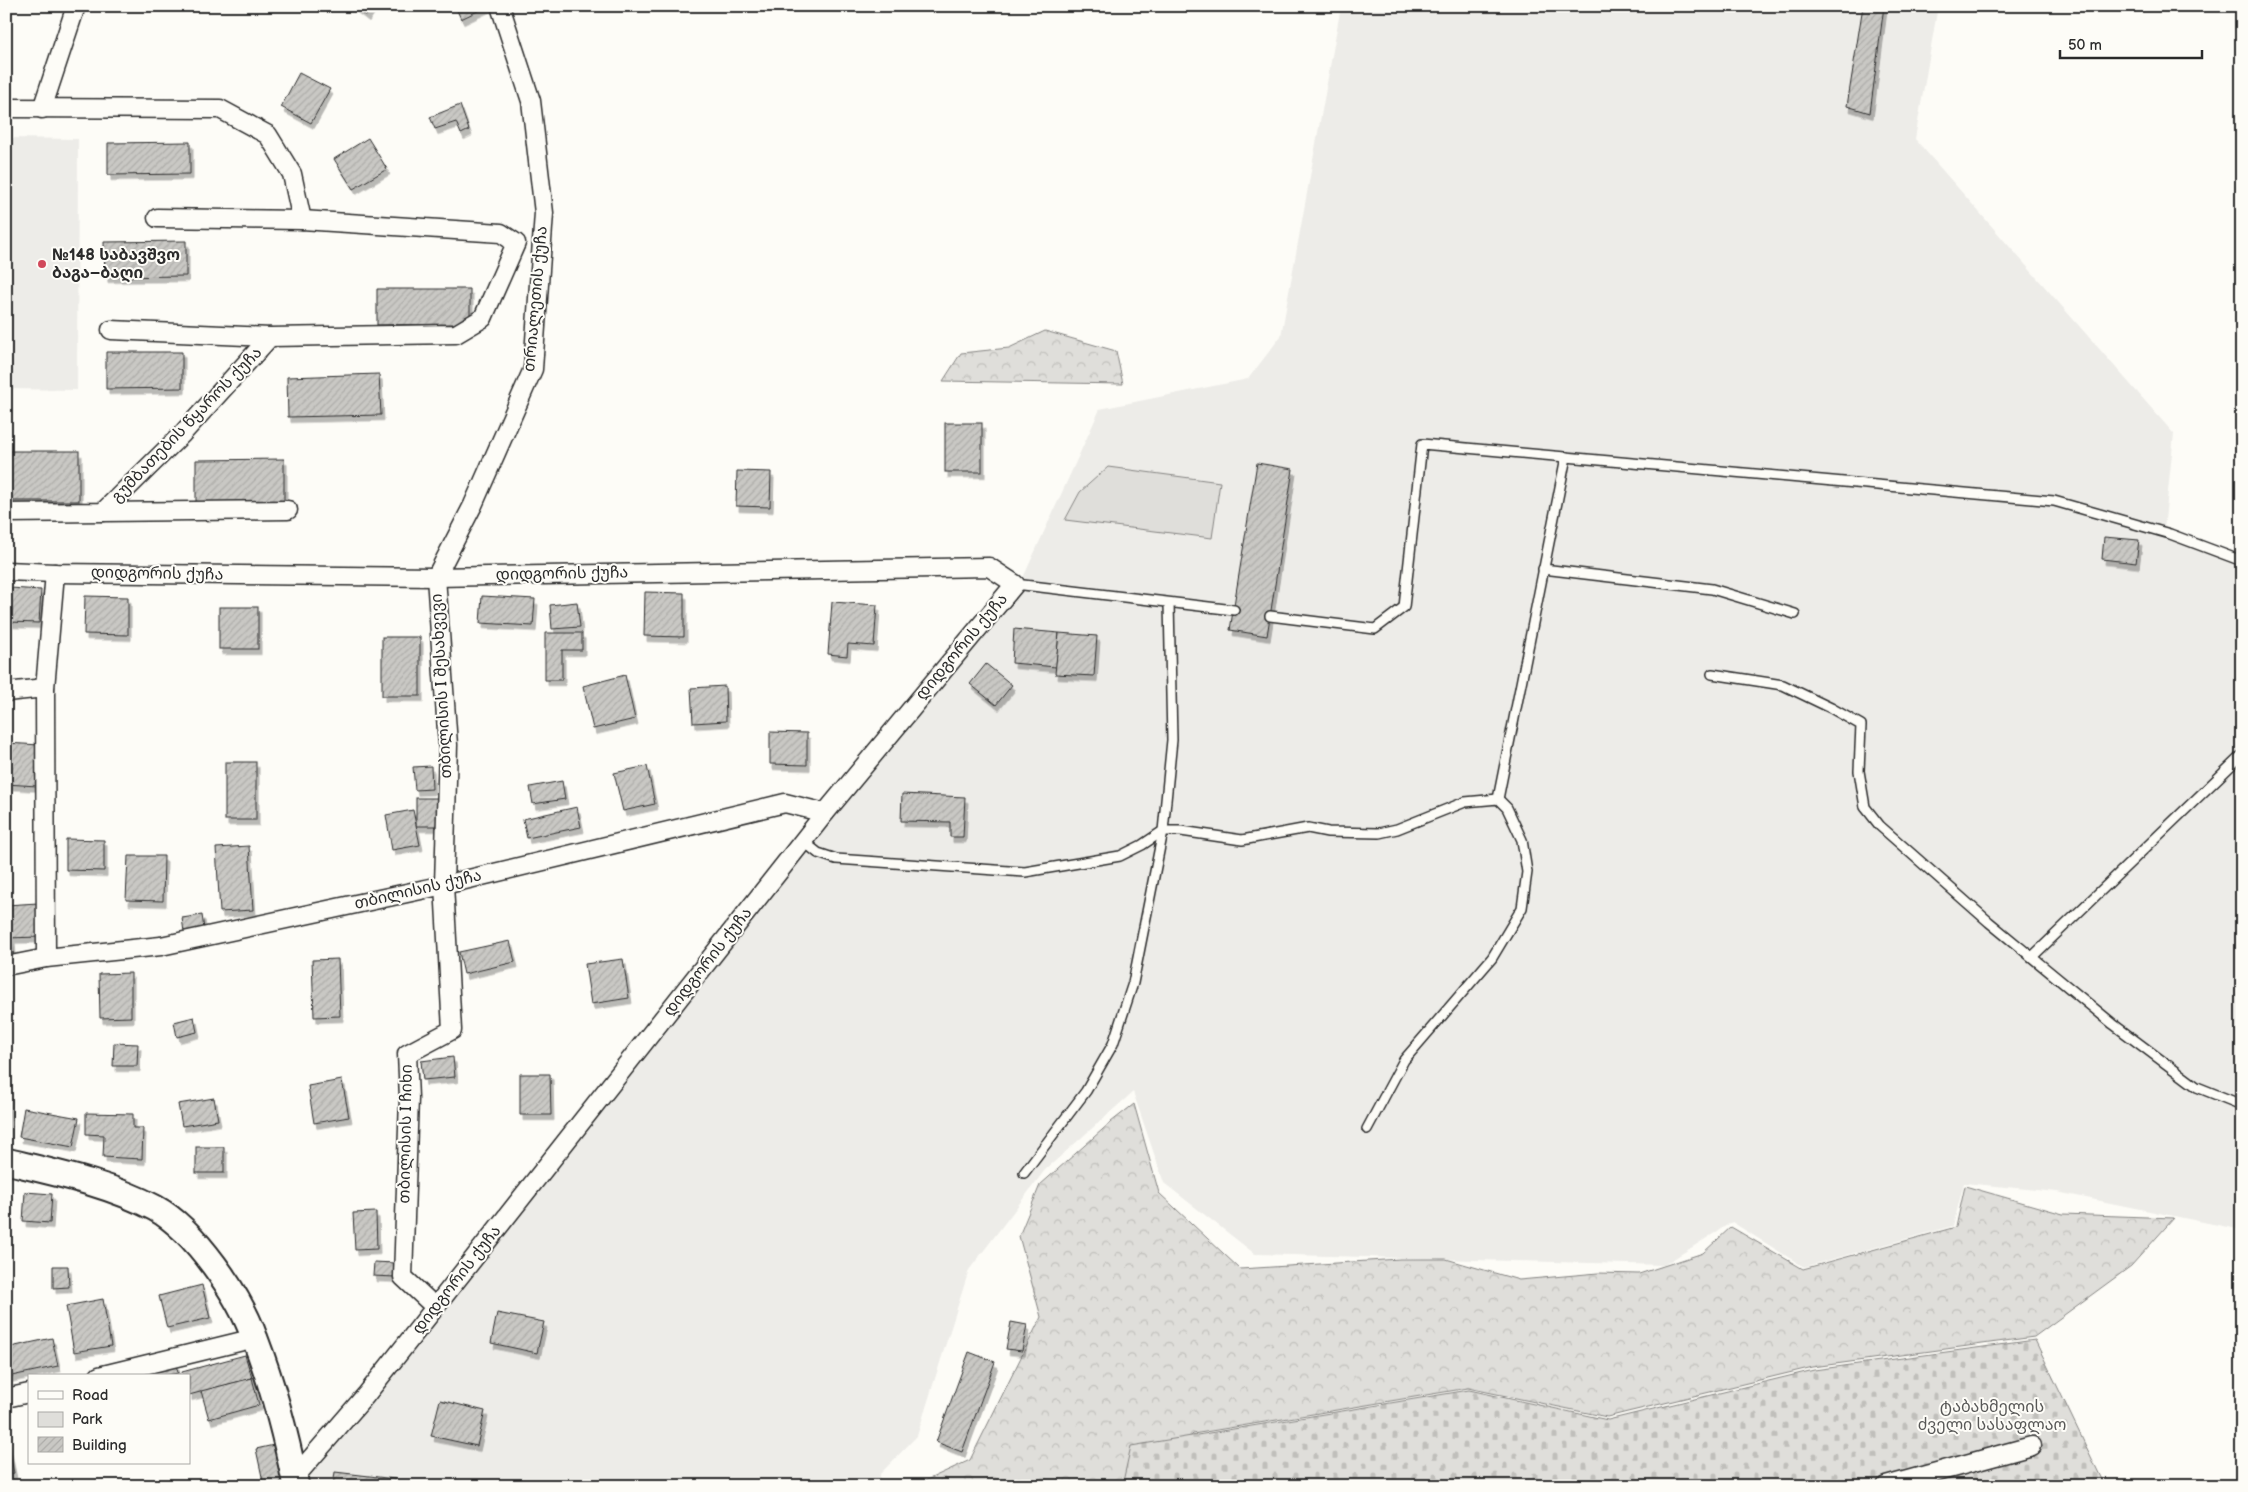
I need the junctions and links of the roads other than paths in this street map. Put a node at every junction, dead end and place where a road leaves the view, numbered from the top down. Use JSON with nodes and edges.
{"nodes":[{"id":1,"x":76,"y":6,"type":"edge"},
{"id":2,"x":500,"y":6,"type":"edge"},
{"id":3,"x":6,"y":108,"type":"edge"},
{"id":4,"x":42,"y":109,"type":"junction"},
{"id":5,"x":157,"y":218,"type":"dead end"},
{"id":6,"x":302,"y":220,"type":"junction"},
{"id":7,"x":542,"y":240,"type":"junction"},
{"id":8,"x":516,"y":243,"type":"junction"},
{"id":9,"x":111,"y":330,"type":"dead end"},
{"id":10,"x":270,"y":337,"type":"junction"},
{"id":11,"x":1566,"y":456,"type":"junction"},
{"id":12,"x":288,"y":510,"type":"dead end"},
{"id":13,"x":103,"y":512,"type":"junction"},
{"id":14,"x":6,"y":513,"type":"edge"},
{"id":15,"x":2242,"y":561,"type":"edge"},
{"id":16,"x":1543,"y":568,"type":"junction"},
{"id":17,"x":6,"y":571,"type":"edge"},
{"id":18,"x":55,"y":573,"type":"junction"},
{"id":19,"x":436,"y":577,"type":"junction"},
{"id":20,"x":1015,"y":584,"type":"junction"},
{"id":21,"x":1169,"y":603,"type":"junction"},
{"id":22,"x":1234,"y":610,"type":"dead end"},
{"id":23,"x":1795,"y":614,"type":"dead end"},
{"id":24,"x":1270,"y":616,"type":"dead end"},
{"id":25,"x":1712,"y":674,"type":"dead end"},
{"id":26,"x":45,"y":688,"type":"junction"},
{"id":27,"x":6,"y":692,"type":"edge"},
{"id":28,"x":2242,"y":755,"type":"edge"},
{"id":29,"x":1498,"y":799,"type":"junction"},
{"id":30,"x":825,"y":813,"type":"junction"},
{"id":31,"x":1163,"y":831,"type":"junction"},
{"id":32,"x":803,"y":841,"type":"junction"},
{"id":33,"x":444,"y":885,"type":"junction"},
{"id":34,"x":2032,"y":957,"type":"junction"},
{"id":35,"x":46,"y":958,"type":"junction"},
{"id":36,"x":6,"y":966,"type":"edge"},
{"id":37,"x":2242,"y":1105,"type":"edge"},
{"id":38,"x":1367,"y":1129,"type":"dead end"},
{"id":39,"x":7,"y":1162,"type":"edge"},
{"id":40,"x":1024,"y":1174,"type":"dead end"},
{"id":41,"x":435,"y":1307,"type":"junction"},
{"id":42,"x":255,"y":1338,"type":"junction"},
{"id":43,"x":107,"y":1374,"type":"edge"},
{"id":44,"x":28,"y":1393,"type":"edge"},
{"id":45,"x":6,"y":1398,"type":"edge"},
{"id":46,"x":2032,"y":1446,"type":"dead end"},
{"id":47,"x":295,"y":1482,"type":"edge"},
{"id":48,"x":1886,"y":1486,"type":"edge"}],
"edges":[{"from":1,"to":4,"type":"street"},
{"from":2,"to":7,"type":"street","name":"თრიალეთის ქუჩა"},
{"from":3,"to":4,"type":"street"},
{"from":4,"to":6,"type":"street"},
{"from":5,"to":6,"type":"street"},
{"from":6,"to":8,"type":"street"},
{"from":7,"to":8,"type":"street"},
{"from":7,"to":19,"type":"street","name":"თრიალეთის ქუჩა"},
{"from":8,"to":10,"type":"street","name":"გუმბათების წყაროს ქუჩა"},
{"from":9,"to":10,"type":"street","name":"გუმბათების წყაროს ქუჩა"},
{"from":10,"to":13,"type":"street","name":"გუმბათების წყაროს ქუჩა"},
{"from":11,"to":15,"type":"lane"},
{"from":11,"to":16,"type":"lane"},
{"from":11,"to":24,"type":"lane"},
{"from":12,"to":13,"type":"street","name":"გუმბათების წყაროს ქუჩა"},
{"from":13,"to":14,"type":"street","name":"გუმბათების წყაროს ქუჩა"},
{"from":16,"to":23,"type":"lane"},
{"from":16,"to":29,"type":"lane"},
{"from":17,"to":18,"type":"street","name":"დიდგორის ქუჩა"},
{"from":18,"to":19,"type":"street","name":"დიდგორის ქუჩა"},
{"from":18,"to":26,"type":"street"},
{"from":19,"to":20,"type":"street","name":"დიდგორის ქუჩა"},
{"from":19,"to":33,"type":"street","name":"თბილისის I შესახვევი"},
{"from":20,"to":21,"type":"lane"},
{"from":20,"to":30,"type":"street","name":"დიდგორის ქუჩა"},
{"from":21,"to":22,"type":"lane"},
{"from":21,"to":31,"type":"lane"},
{"from":25,"to":34,"type":"lane"},
{"from":26,"to":27,"type":"street"},
{"from":26,"to":35,"type":"street"},
{"from":28,"to":34,"type":"lane"},
{"from":29,"to":31,"type":"lane"},
{"from":29,"to":38,"type":"lane"},
{"from":30,"to":32,"type":"street","name":"დიდგორის ქუჩა"},
{"from":30,"to":33,"type":"street","name":"თბილისის ქუჩა"},
{"from":31,"to":32,"type":"lane"},
{"from":31,"to":40,"type":"lane"},
{"from":32,"to":41,"type":"street","name":"დიდგორის ქუჩა"},
{"from":33,"to":35,"type":"street","name":"თბილისის ქუჩა"},
{"from":33,"to":41,"type":"street","name":"თბილისის I ჩიხი"},
{"from":34,"to":37,"type":"lane"},
{"from":35,"to":36,"type":"street","name":"თბილისის ქუჩა"},
{"from":39,"to":42,"type":"street"},
{"from":41,"to":47,"type":"street","name":"დიდგორის ქუჩა"},
{"from":42,"to":43,"type":"street"},
{"from":42,"to":47,"type":"street"},
{"from":44,"to":45,"type":"street"},
{"from":46,"to":48,"type":"street"}]}
